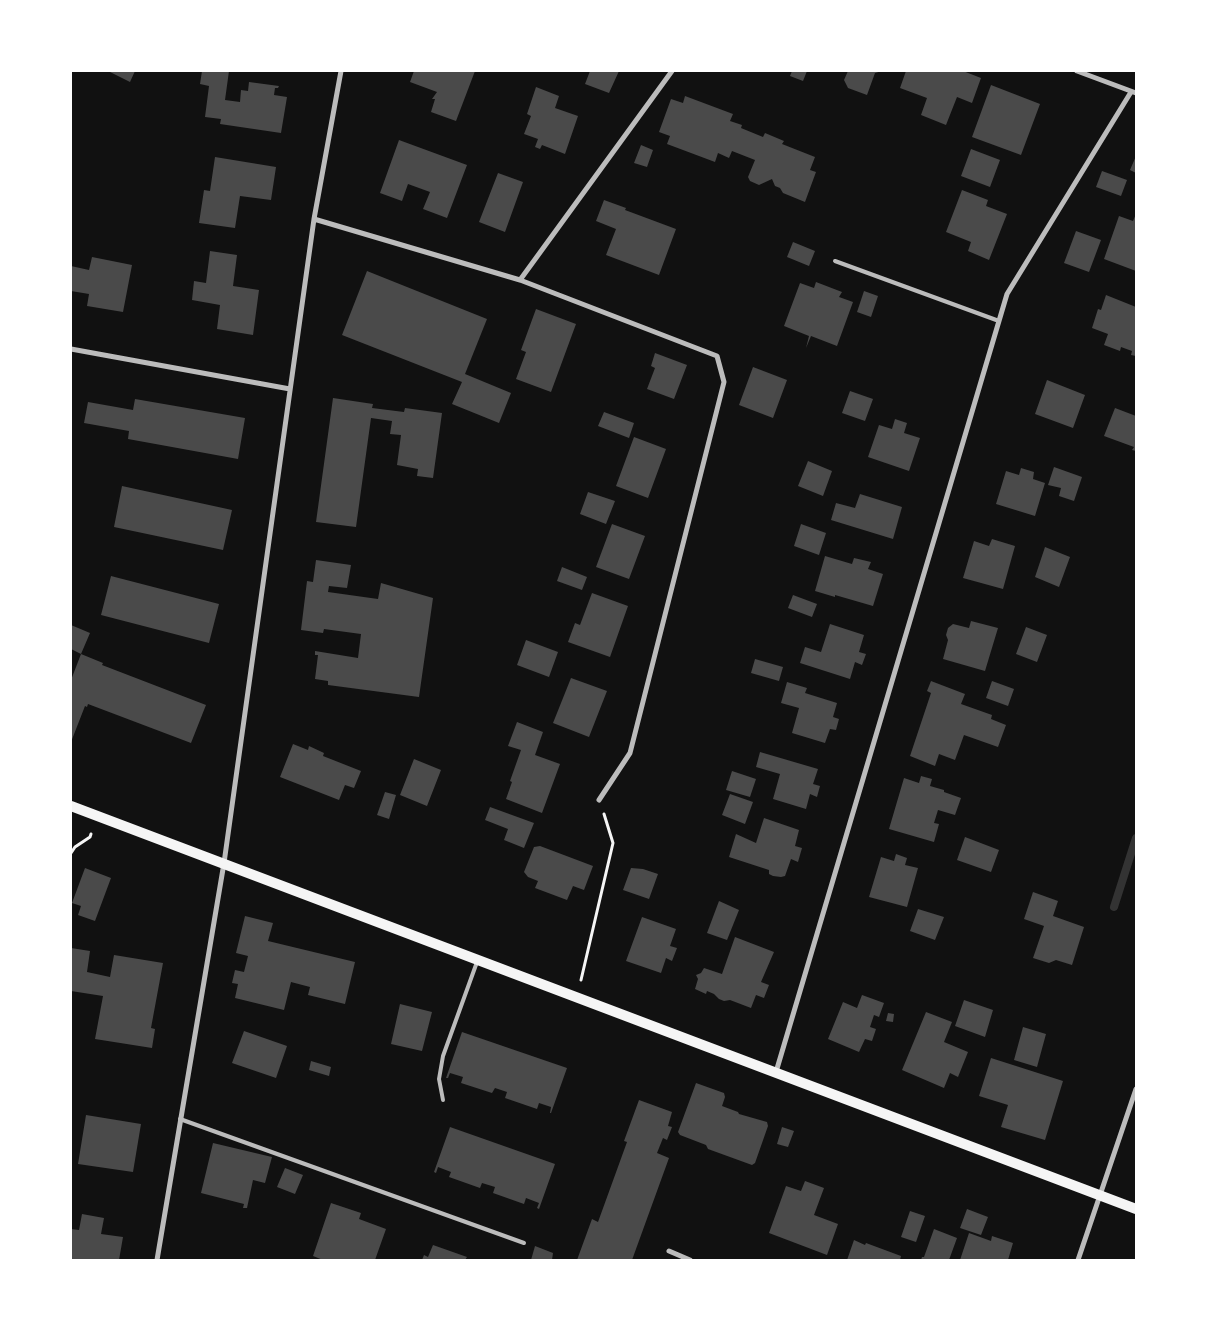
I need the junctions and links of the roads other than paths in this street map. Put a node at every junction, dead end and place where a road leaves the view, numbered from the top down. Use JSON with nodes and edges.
{"nodes":[{"id":1,"x":341,"y":71,"type":"edge"},
{"id":2,"x":672,"y":71,"type":"edge"},
{"id":3,"x":1077,"y":71,"type":"edge"},
{"id":4,"x":1133,"y":93,"type":"edge"},
{"id":5,"x":314,"y":219,"type":"junction"},
{"id":6,"x":835,"y":261,"type":"dead end"},
{"id":7,"x":520,"y":280,"type":"junction"},
{"id":8,"x":999,"y":321,"type":"junction"},
{"id":9,"x":71,"y":349,"type":"edge"},
{"id":10,"x":290,"y":389,"type":"junction"},
{"id":11,"x":599,"y":800,"type":"road end"},
{"id":12,"x":71,"y":806,"type":"edge"},
{"id":13,"x":224,"y":863,"type":"junction"},
{"id":14,"x":477,"y":960,"type":"junction"},
{"id":15,"x":776,"y":1072,"type":"junction"},
{"id":16,"x":1136,"y":1089,"type":"edge"},
{"id":17,"x":443,"y":1100,"type":"dead end"},
{"id":18,"x":180,"y":1119,"type":"junction"},
{"id":19,"x":1099,"y":1195,"type":"junction"},
{"id":20,"x":1136,"y":1209,"type":"edge"},
{"id":21,"x":524,"y":1243,"type":"dead end"},
{"id":22,"x":669,"y":1252,"type":"dead end"},
{"id":23,"x":157,"y":1260,"type":"edge"},
{"id":24,"x":690,"y":1260,"type":"edge"},
{"id":25,"x":1078,"y":1260,"type":"edge"}],
"edges":[{"from":1,"to":5,"type":"street"},
{"from":2,"to":7,"type":"street"},
{"from":3,"to":4,"type":"street"},
{"from":4,"to":8,"type":"street"},
{"from":5,"to":7,"type":"street"},
{"from":5,"to":10,"type":"street"},
{"from":6,"to":8,"type":"lane"},
{"from":7,"to":11,"type":"street"},
{"from":8,"to":15,"type":"street"},
{"from":9,"to":10,"type":"street"},
{"from":10,"to":13,"type":"street"},
{"from":12,"to":13,"type":"main road"},
{"from":13,"to":14,"type":"main road"},
{"from":13,"to":18,"type":"street"},
{"from":14,"to":15,"type":"main road"},
{"from":14,"to":17,"type":"lane"},
{"from":15,"to":19,"type":"main road"},
{"from":16,"to":19,"type":"street"},
{"from":18,"to":21,"type":"lane"},
{"from":18,"to":23,"type":"street"},
{"from":19,"to":20,"type":"main road"},
{"from":19,"to":25,"type":"street"},
{"from":22,"to":24,"type":"street"}]}
